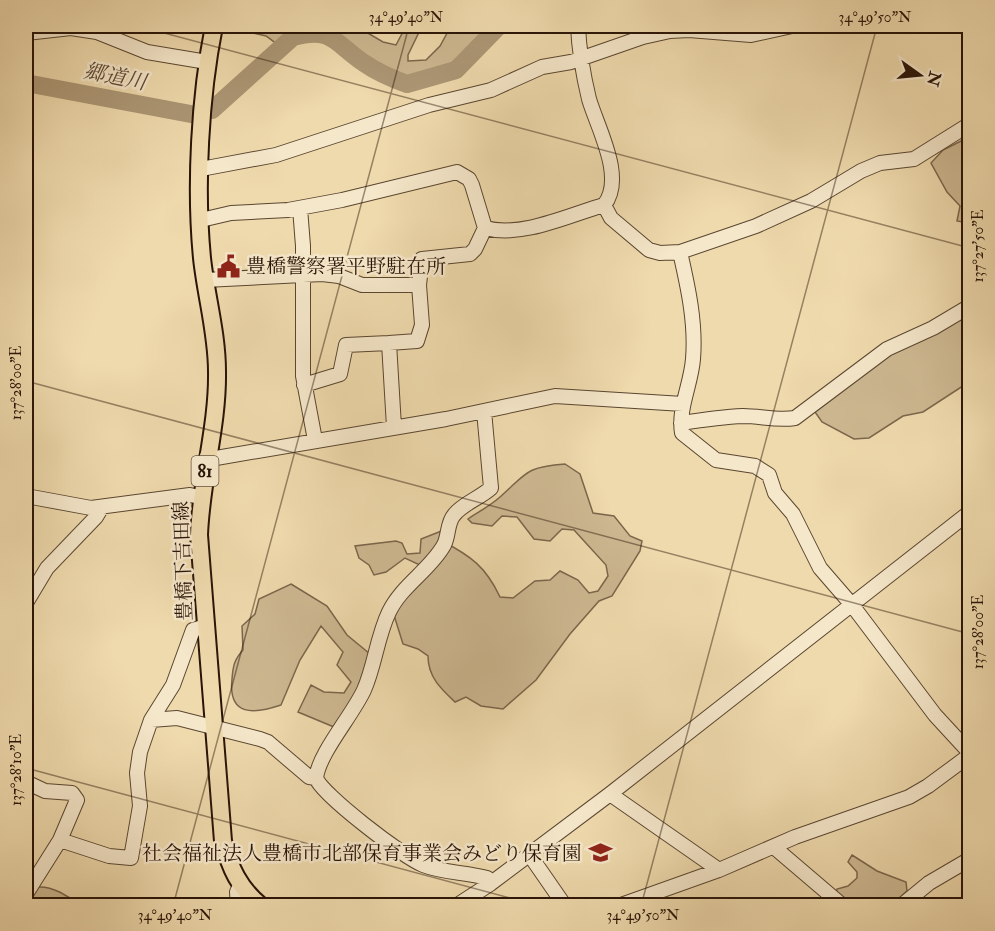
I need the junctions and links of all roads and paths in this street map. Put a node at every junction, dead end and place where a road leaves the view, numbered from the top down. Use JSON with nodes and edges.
{"nodes":[{"id":1,"x":214,"y":26,"type":"edge"},
{"id":2,"x":578,"y":26,"type":"edge"},
{"id":3,"x":792,"y":26,"type":"edge"},
{"id":4,"x":26,"y":33,"type":"edge"},
{"id":5,"x":580,"y":59,"type":"junction"},
{"id":6,"x":207,"y":62,"type":"junction"},
{"id":7,"x":969,"y":124,"type":"edge"},
{"id":8,"x":201,"y":169,"type":"junction"},
{"id":9,"x":604,"y":205,"type":"junction"},
{"id":10,"x":300,"y":208,"type":"junction"},
{"id":11,"x":201,"y":220,"type":"junction"},
{"id":12,"x":485,"y":228,"type":"junction"},
{"id":13,"x":680,"y":252,"type":"junction"},
{"id":14,"x":303,"y":274,"type":"junction"},
{"id":15,"x":205,"y":280,"type":"junction"},
{"id":16,"x":419,"y":285,"type":"junction"},
{"id":17,"x":969,"y":306,"type":"edge"},
{"id":18,"x":390,"y":343,"type":"junction"},
{"id":19,"x":304,"y":385,"type":"junction"},
{"id":20,"x":683,"y":404,"type":"junction"},
{"id":21,"x":484,"y":411,"type":"junction"},
{"id":22,"x":681,"y":423,"type":"junction"},
{"id":23,"x":394,"y":427,"type":"junction"},
{"id":24,"x":315,"y":440,"type":"junction"},
{"id":25,"x":207,"y":456,"type":"junction"},
{"id":26,"x":26,"y":496,"type":"edge"},
{"id":27,"x":200,"y":496,"type":"junction"},
{"id":28,"x":102,"y":507,"type":"junction"},
{"id":29,"x":969,"y":512,"type":"edge"},
{"id":30,"x":26,"y":603,"type":"edge"},
{"id":31,"x":852,"y":605,"type":"junction"},
{"id":32,"x":206,"y":626,"type":"junction"},
{"id":33,"x":151,"y":720,"type":"junction"},
{"id":34,"x":213,"y":727,"type":"junction"},
{"id":35,"x":969,"y":754,"type":"edge"},
{"id":36,"x":316,"y":778,"type":"junction"},
{"id":37,"x":26,"y":782,"type":"edge"},
{"id":38,"x":610,"y":794,"type":"junction"},
{"id":39,"x":60,"y":840,"type":"junction"},
{"id":40,"x":775,"y":848,"type":"junction"},
{"id":41,"x":530,"y":854,"type":"junction"},
{"id":42,"x":969,"y":859,"type":"edge"},
{"id":43,"x":719,"y":870,"type":"junction"},
{"id":44,"x":490,"y":884,"type":"junction"},
{"id":45,"x":240,"y":886,"type":"junction"},
{"id":46,"x":26,"y":894,"type":"edge"},
{"id":47,"x":238,"y":906,"type":"edge"},
{"id":48,"x":261,"y":906,"type":"edge"},
{"id":49,"x":456,"y":906,"type":"edge"},
{"id":50,"x":565,"y":906,"type":"edge"},
{"id":51,"x":618,"y":906,"type":"edge"},
{"id":52,"x":843,"y":906,"type":"edge"},
{"id":53,"x":901,"y":906,"type":"edge"}],
"edges":[{"from":1,"to":6,"type":"main road","name":"豊橋下吉田線","number":"81"},
{"from":2,"to":5,"type":"street"},
{"from":3,"to":5,"type":"street"},
{"from":4,"to":6,"type":"street"},
{"from":5,"to":8,"type":"street"},
{"from":5,"to":9,"type":"street"},
{"from":6,"to":8,"type":"main road","name":"豊橋下吉田線","number":"81"},
{"from":7,"to":13,"type":"street"},
{"from":8,"to":11,"type":"main road","name":"豊橋下吉田線","number":"81"},
{"from":9,"to":12,"type":"street"},
{"from":9,"to":13,"type":"street"},
{"from":10,"to":11,"type":"street"},
{"from":10,"to":12,"type":"street"},
{"from":10,"to":14,"type":"street"},
{"from":11,"to":15,"type":"main road","name":"豊橋下吉田線","number":"81"},
{"from":12,"to":16,"type":"street"},
{"from":13,"to":20,"type":"street"},
{"from":14,"to":15,"type":"street"},
{"from":14,"to":16,"type":"street"},
{"from":14,"to":19,"type":"street"},
{"from":15,"to":25,"type":"main road","name":"豊橋下吉田線","number":"81"},
{"from":16,"to":18,"type":"street"},
{"from":17,"to":22,"type":"street"},
{"from":18,"to":19,"type":"street"},
{"from":18,"to":23,"type":"street"},
{"from":19,"to":24,"type":"street"},
{"from":20,"to":21,"type":"street"},
{"from":20,"to":22,"type":"street"},
{"from":21,"to":23,"type":"street"},
{"from":21,"to":36,"type":"street"},
{"from":22,"to":31,"type":"street"},
{"from":23,"to":24,"type":"street"},
{"from":24,"to":25,"type":"street"},
{"from":25,"to":27,"type":"main road","name":"豊橋下吉田線","number":"81"},
{"from":26,"to":28,"type":"street"},
{"from":27,"to":28,"type":"street"},
{"from":27,"to":32,"type":"main road","name":"豊橋下吉田線","number":"81"},
{"from":28,"to":30,"type":"street"},
{"from":29,"to":31,"type":"street"},
{"from":31,"to":35,"type":"street"},
{"from":31,"to":38,"type":"street"},
{"from":32,"to":33,"type":"street"},
{"from":32,"to":34,"type":"main road","name":"豊橋下吉田線","number":"81"},
{"from":33,"to":34,"type":"street"},
{"from":33,"to":39,"type":"street"},
{"from":34,"to":36,"type":"street"},
{"from":34,"to":45,"type":"main road","name":"豊橋下吉田線","number":"81"},
{"from":35,"to":40,"type":"street"},
{"from":36,"to":44,"type":"street"},
{"from":37,"to":39,"type":"street"},
{"from":38,"to":41,"type":"street"},
{"from":38,"to":43,"type":"street"},
{"from":39,"to":46,"type":"street"},
{"from":40,"to":43,"type":"street"},
{"from":40,"to":52,"type":"street"},
{"from":41,"to":44,"type":"street"},
{"from":41,"to":50,"type":"street"},
{"from":42,"to":53,"type":"street"},
{"from":43,"to":51,"type":"street"},
{"from":44,"to":49,"type":"street"},
{"from":45,"to":47,"type":"street"},
{"from":45,"to":48,"type":"main road","name":"豊橋下吉田線","number":"81"}]}
